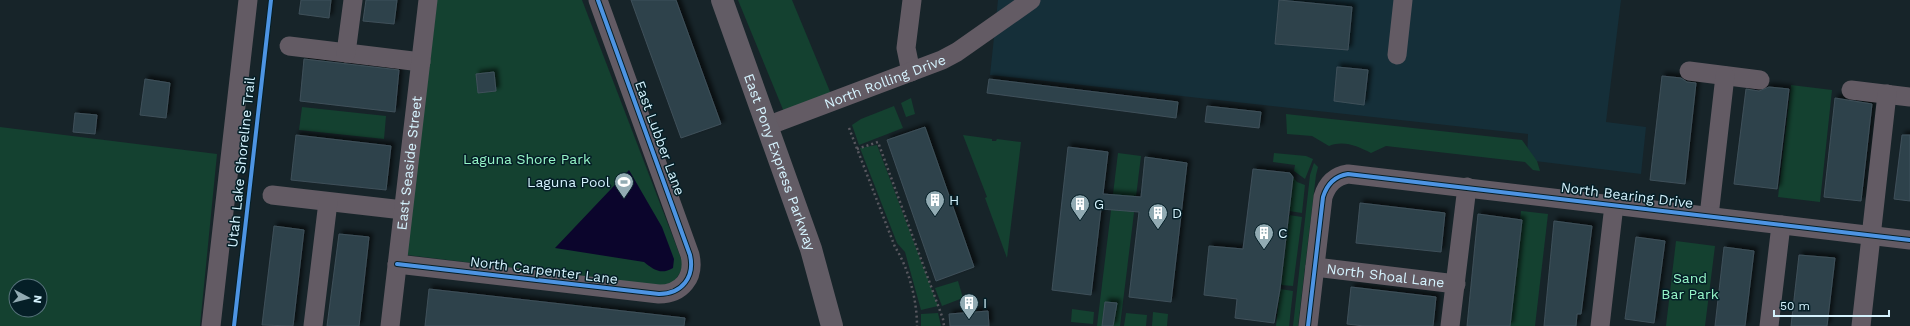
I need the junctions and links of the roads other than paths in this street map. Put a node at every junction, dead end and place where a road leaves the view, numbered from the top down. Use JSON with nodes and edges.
{"nodes":[{"id":1,"x":248,"y":0,"type":"edge"},
{"id":2,"x":352,"y":0,"type":"edge"},
{"id":3,"x":428,"y":0,"type":"edge"},
{"id":4,"x":598,"y":0,"type":"edge"},
{"id":5,"x":722,"y":0,"type":"edge"},
{"id":6,"x":912,"y":0,"type":"edge"},
{"id":7,"x":1031,"y":0,"type":"edge"},
{"id":8,"x":1402,"y":0,"type":"edge"},
{"id":9,"x":289,"y":46,"type":"dead end"},
{"id":10,"x":346,"y":53,"type":"junction"},
{"id":11,"x":1396,"y":54,"type":"dead end"},
{"id":12,"x":421,"y":62,"type":"junction"},
{"id":13,"x":911,"y":72,"type":"junction"},
{"id":14,"x":1689,"y":72,"type":"dead end"},
{"id":15,"x":1725,"y":76,"type":"junction"},
{"id":16,"x":1760,"y":80,"type":"dead end"},
{"id":17,"x":1851,"y":90,"type":"dead end"},
{"id":18,"x":1887,"y":94,"type":"junction"},
{"id":19,"x":1910,"y":97,"type":"edge"},
{"id":20,"x":767,"y":126,"type":"junction"},
{"id":21,"x":1467,"y":187,"type":"junction"},
{"id":22,"x":272,"y":195,"type":"dead end"},
{"id":23,"x":328,"y":202,"type":"junction"},
{"id":24,"x":1614,"y":205,"type":"junction"},
{"id":25,"x":403,"y":210,"type":"junction"},
{"id":26,"x":1709,"y":216,"type":"junction"},
{"id":27,"x":1781,"y":225,"type":"junction"},
{"id":28,"x":1871,"y":235,"type":"junction"},
{"id":29,"x":1910,"y":240,"type":"edge"},
{"id":30,"x":397,"y":264,"type":"junction"},
{"id":31,"x":1315,"y":267,"type":"junction"},
{"id":32,"x":686,"y":283,"type":"joint"},
{"id":33,"x":1456,"y":284,"type":"junction"},
{"id":34,"x":211,"y":326,"type":"edge"},
{"id":35,"x":313,"y":326,"type":"edge"},
{"id":36,"x":390,"y":326,"type":"edge"},
{"id":37,"x":832,"y":326,"type":"edge"},
{"id":38,"x":1308,"y":326,"type":"edge"},
{"id":39,"x":1450,"y":326,"type":"edge"},
{"id":40,"x":1600,"y":326,"type":"edge"},
{"id":41,"x":1769,"y":326,"type":"edge"},
{"id":42,"x":1861,"y":326,"type":"edge"}],
"edges":[{"from":1,"to":34,"type":"street"},
{"from":2,"to":10,"type":"street"},
{"from":3,"to":12,"type":"street","name":"East Seaside Street"},
{"from":4,"to":32,"type":"street","name":"East Lubber Lane"},
{"from":5,"to":20,"type":"main road","name":"East Pony Express Parkway"},
{"from":6,"to":13,"type":"street"},
{"from":7,"to":13,"type":"street","name":"North Rolling Drive"},
{"from":8,"to":11,"type":"street"},
{"from":9,"to":10,"type":"street"},
{"from":10,"to":12,"type":"street"},
{"from":12,"to":25,"type":"street","name":"East Seaside Street"},
{"from":13,"to":20,"type":"street","name":"North Rolling Drive"},
{"from":14,"to":15,"type":"street"},
{"from":15,"to":16,"type":"street"},
{"from":15,"to":26,"type":"street"},
{"from":17,"to":18,"type":"street"},
{"from":18,"to":19,"type":"street"},
{"from":18,"to":28,"type":"street"},
{"from":20,"to":37,"type":"main road","name":"East Pony Express Parkway"},
{"from":21,"to":24,"type":"street","name":"North Bearing Drive"},
{"from":21,"to":31,"type":"street","name":"North Bearing Drive"},
{"from":21,"to":33,"type":"street"},
{"from":22,"to":23,"type":"street"},
{"from":23,"to":25,"type":"street"},
{"from":23,"to":35,"type":"street"},
{"from":24,"to":26,"type":"street","name":"North Bearing Drive"},
{"from":24,"to":40,"type":"street"},
{"from":25,"to":30,"type":"street","name":"East Seaside Street"},
{"from":26,"to":27,"type":"street","name":"North Bearing Drive"},
{"from":27,"to":28,"type":"street","name":"North Bearing Drive"},
{"from":27,"to":41,"type":"street"},
{"from":28,"to":29,"type":"street","name":"North Bearing Drive"},
{"from":28,"to":42,"type":"street"},
{"from":30,"to":32,"type":"street","name":"North Carpenter Lane"},
{"from":30,"to":36,"type":"street","name":"East Seaside Street"},
{"from":31,"to":33,"type":"street","name":"North Shoal Lane"},
{"from":31,"to":38,"type":"street"},
{"from":33,"to":39,"type":"street"}]}
